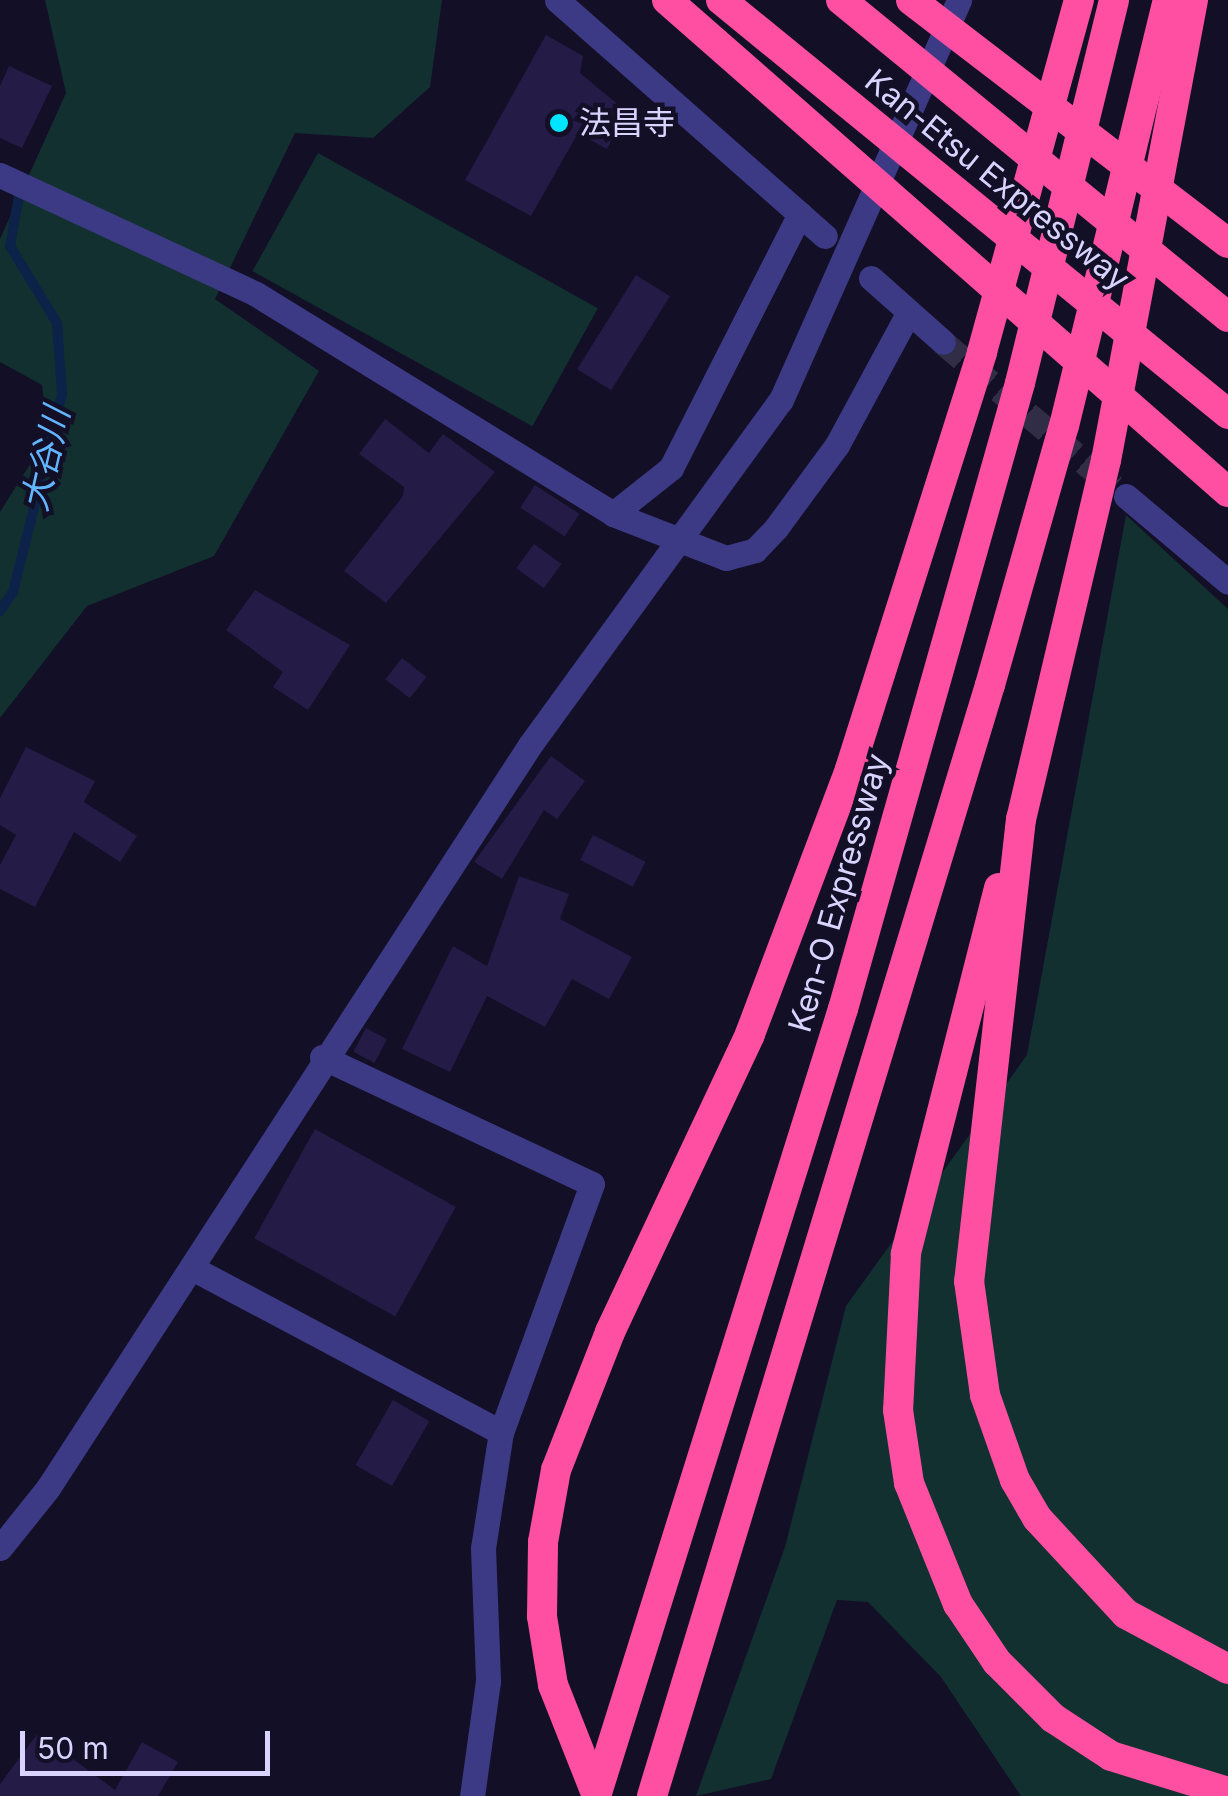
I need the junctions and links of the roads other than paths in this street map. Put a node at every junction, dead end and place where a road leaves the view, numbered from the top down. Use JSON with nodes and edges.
{"nodes":[{"id":1,"x":556,"y":0,"type":"edge"},
{"id":2,"x":667,"y":0,"type":"edge"},
{"id":3,"x":721,"y":0,"type":"edge"},
{"id":4,"x":841,"y":0,"type":"edge"},
{"id":5,"x":911,"y":0,"type":"edge"},
{"id":6,"x":959,"y":0,"type":"edge"},
{"id":7,"x":1079,"y":0,"type":"edge"},
{"id":8,"x":1114,"y":0,"type":"edge"},
{"id":9,"x":1168,"y":0,"type":"edge"},
{"id":10,"x":1193,"y":0,"type":"edge"},
{"id":11,"x":1,"y":179,"type":"edge"},
{"id":12,"x":800,"y":214,"type":"junction"},
{"id":13,"x":825,"y":236,"type":"dead end"},
{"id":14,"x":1228,"y":243,"type":"edge"},
{"id":15,"x":871,"y":278,"type":"dead end"},
{"id":16,"x":909,"y":312,"type":"junction"},
{"id":17,"x":1228,"y":317,"type":"edge"},
{"id":18,"x":942,"y":342,"type":"tunnel mouth"},
{"id":19,"x":1228,"y":414,"type":"edge"},
{"id":20,"x":1228,"y":492,"type":"edge"},
{"id":21,"x":1126,"y":496,"type":"tunnel mouth"},
{"id":22,"x":612,"y":514,"type":"junction"},
{"id":23,"x":688,"y":538,"type":"junction"},
{"id":24,"x":1228,"y":582,"type":"edge"},
{"id":25,"x":1021,"y":819,"type":"junction"},
{"id":26,"x":322,"y":1058,"type":"junction"},
{"id":27,"x":192,"y":1268,"type":"junction"},
{"id":28,"x":501,"y":1432,"type":"junction"},
{"id":29,"x":0,"y":1548,"type":"edge"},
{"id":30,"x":1228,"y":1669,"type":"edge"},
{"id":31,"x":655,"y":1788,"type":"edge"},
{"id":32,"x":1228,"y":1792,"type":"edge"},
{"id":33,"x":472,"y":1796,"type":"edge"},
{"id":34,"x":596,"y":1796,"type":"edge"}],
"edges":[{"from":1,"to":12,"type":"street"},
{"from":2,"to":20,"type":"highway"},
{"from":3,"to":19,"type":"highway","name":"Kan-Etsu Expressway"},
{"from":4,"to":17,"type":"highway","name":"Kan-Etsu Expressway"},
{"from":5,"to":14,"type":"highway"},
{"from":6,"to":23,"type":"street"},
{"from":7,"to":34,"type":"highway"},
{"from":8,"to":34,"type":"highway","name":"Ken-O Expressway"},
{"from":9,"to":31,"type":"highway"},
{"from":10,"to":25,"type":"highway"},
{"from":11,"to":22,"type":"street"},
{"from":12,"to":13,"type":"street"},
{"from":12,"to":22,"type":"street"},
{"from":15,"to":16,"type":"street"},
{"from":16,"to":18,"type":"street"},
{"from":16,"to":23,"type":"street"},
{"from":21,"to":24,"type":"street"},
{"from":22,"to":23,"type":"street"},
{"from":23,"to":26,"type":"street"},
{"from":25,"to":30,"type":"highway"},
{"from":25,"to":32,"type":"highway"},
{"from":26,"to":27,"type":"street"},
{"from":26,"to":28,"type":"street"},
{"from":27,"to":28,"type":"street"},
{"from":27,"to":29,"type":"street"},
{"from":28,"to":33,"type":"street"}]}
